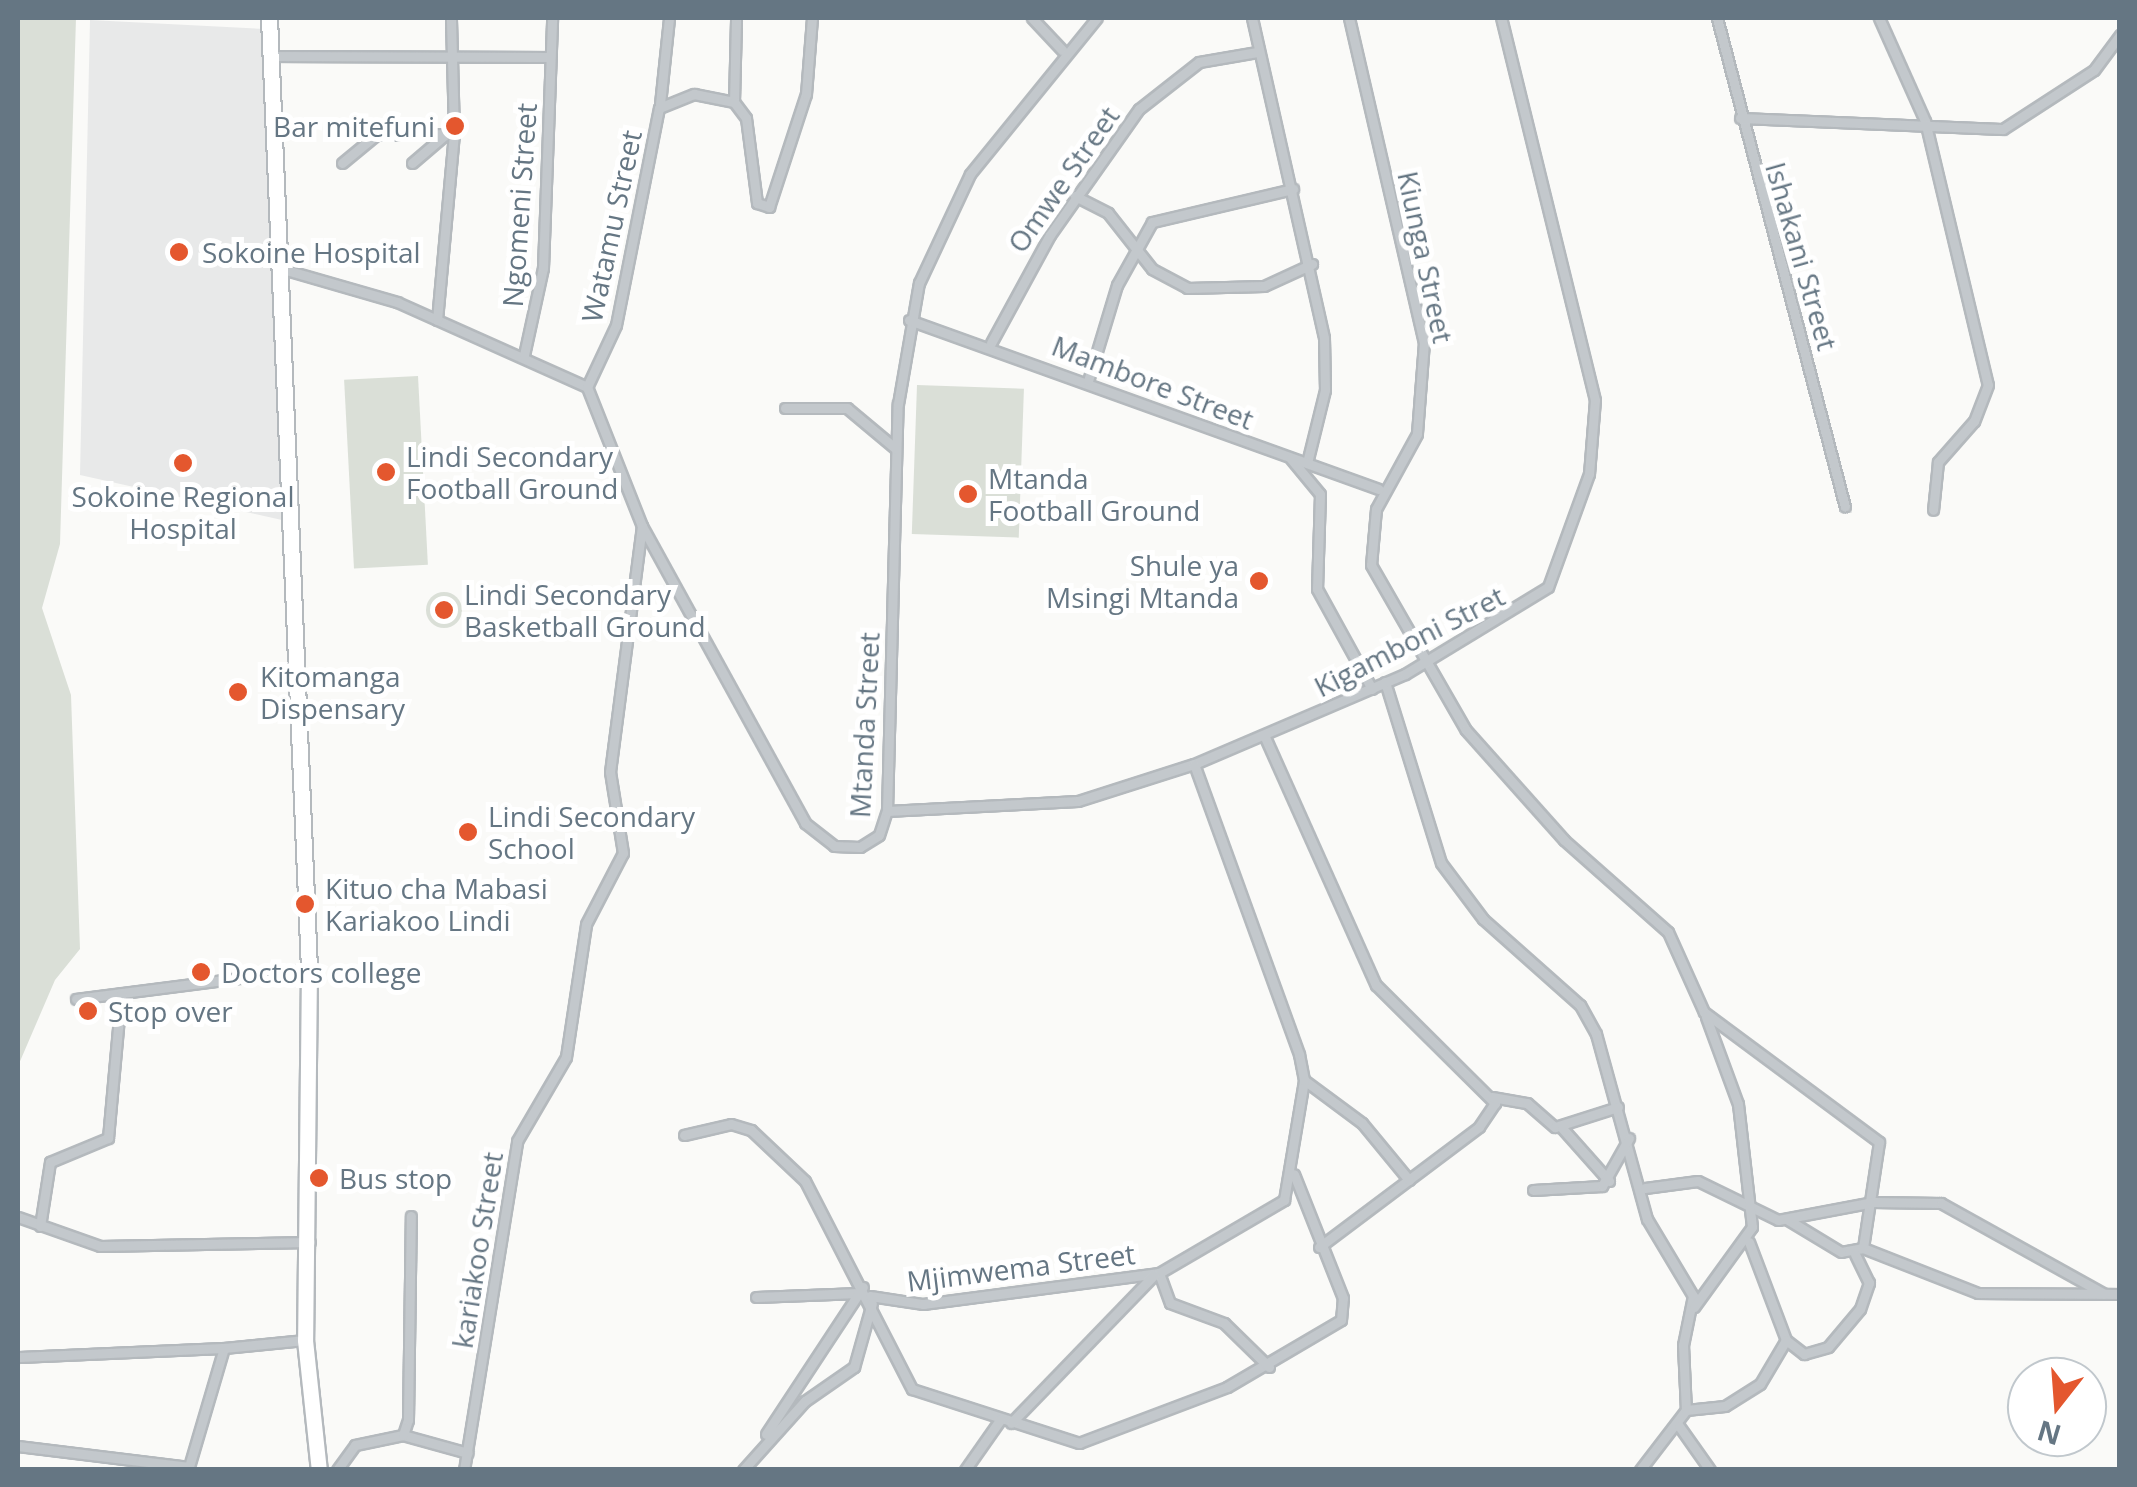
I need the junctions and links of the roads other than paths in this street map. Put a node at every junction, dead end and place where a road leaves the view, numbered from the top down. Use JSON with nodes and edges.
{"nodes":[{"id":1,"x":270,"y":18,"type":"edge"},
{"id":2,"x":450,"y":18,"type":"edge"},
{"id":3,"x":552,"y":18,"type":"edge"},
{"id":4,"x":669,"y":18,"type":"edge"},
{"id":5,"x":736,"y":18,"type":"edge"},
{"id":6,"x":812,"y":18,"type":"edge"},
{"id":7,"x":1032,"y":18,"type":"edge"},
{"id":8,"x":1097,"y":18,"type":"edge"},
{"id":9,"x":1252,"y":18,"type":"edge"},
{"id":10,"x":1349,"y":18,"type":"edge"},
{"id":11,"x":1501,"y":18,"type":"edge"},
{"id":12,"x":1717,"y":18,"type":"edge"},
{"id":13,"x":1879,"y":18,"type":"edge"},
{"id":14,"x":2120,"y":35,"type":"edge"},
{"id":15,"x":1062,"y":50,"type":"junction"},
{"id":16,"x":1257,"y":52,"type":"junction"},
{"id":17,"x":271,"y":56,"type":"junction"},
{"id":18,"x":452,"y":56,"type":"junction"},
{"id":19,"x":550,"y":56,"type":"junction"},
{"id":20,"x":734,"y":102,"type":"junction"},
{"id":21,"x":660,"y":108,"type":"junction"},
{"id":22,"x":1740,"y":118,"type":"junction"},
{"id":23,"x":1925,"y":121,"type":"junction"},
{"id":24,"x":450,"y":134,"type":"junction"},
{"id":25,"x":342,"y":163,"type":"dead end"},
{"id":26,"x":412,"y":163,"type":"dead end"},
{"id":27,"x":1293,"y":188,"type":"junction"},
{"id":28,"x":1075,"y":196,"type":"junction"},
{"id":29,"x":1134,"y":242,"type":"junction"},
{"id":30,"x":1312,"y":264,"type":"junction"},
{"id":31,"x":286,"y":270,"type":"junction"},
{"id":32,"x":437,"y":320,"type":"junction"},
{"id":33,"x":909,"y":320,"type":"junction"},
{"id":34,"x":990,"y":342,"type":"junction"},
{"id":35,"x":524,"y":355,"type":"junction"},
{"id":36,"x":1088,"y":381,"type":"junction"},
{"id":37,"x":587,"y":387,"type":"junction"},
{"id":38,"x":785,"y":408,"type":"dead end"},
{"id":39,"x":896,"y":449,"type":"junction"},
{"id":40,"x":1288,"y":457,"type":"junction"},
{"id":41,"x":1307,"y":464,"type":"junction"},
{"id":42,"x":1380,"y":489,"type":"dead end"},
{"id":43,"x":1845,"y":507,"type":"dead end"},
{"id":44,"x":1932,"y":510,"type":"dead end"},
{"id":45,"x":642,"y":526,"type":"junction"},
{"id":46,"x":1428,"y":661,"type":"junction"},
{"id":47,"x":1385,"y":682,"type":"junction"},
{"id":48,"x":1372,"y":689,"type":"junction"},
{"id":49,"x":1264,"y":735,"type":"junction"},
{"id":50,"x":1194,"y":764,"type":"junction"},
{"id":51,"x":888,"y":811,"type":"junction"},
{"id":52,"x":309,"y":969,"type":"junction"},
{"id":53,"x":121,"y":994,"type":"junction"},
{"id":54,"x":76,"y":999,"type":"dead end"},
{"id":55,"x":1704,"y":1012,"type":"junction"},
{"id":56,"x":1304,"y":1080,"type":"junction"},
{"id":57,"x":1492,"y":1097,"type":"junction"},
{"id":58,"x":1618,"y":1107,"type":"junction"},
{"id":59,"x":1562,"y":1128,"type":"junction"},
{"id":60,"x":684,"y":1135,"type":"dead end"},
{"id":61,"x":1629,"y":1138,"type":"junction"},
{"id":62,"x":1294,"y":1174,"type":"junction"},
{"id":63,"x":1409,"y":1180,"type":"junction"},
{"id":64,"x":1608,"y":1180,"type":"junction"},
{"id":65,"x":1645,"y":1188,"type":"junction"},
{"id":66,"x":1533,"y":1190,"type":"dead end"},
{"id":67,"x":1873,"y":1202,"type":"junction"},
{"id":68,"x":1749,"y":1204,"type":"junction"},
{"id":69,"x":411,"y":1216,"type":"dead end"},
{"id":70,"x":18,"y":1217,"type":"edge"},
{"id":71,"x":1788,"y":1220,"type":"junction"},
{"id":72,"x":40,"y":1226,"type":"junction"},
{"id":73,"x":312,"y":1242,"type":"junction"},
{"id":74,"x":1749,"y":1242,"type":"junction"},
{"id":75,"x":1319,"y":1247,"type":"junction"},
{"id":76,"x":1859,"y":1251,"type":"junction"},
{"id":77,"x":1157,"y":1274,"type":"junction"},
{"id":78,"x":2104,"y":1294,"type":"junction"},
{"id":79,"x":2120,"y":1294,"type":"edge"},
{"id":80,"x":866,"y":1295,"type":"junction"},
{"id":81,"x":756,"y":1296,"type":"dead end"},
{"id":82,"x":1694,"y":1307,"type":"junction"},
{"id":83,"x":305,"y":1340,"type":"junction"},
{"id":84,"x":1786,"y":1340,"type":"junction"},
{"id":85,"x":224,"y":1348,"type":"junction"},
{"id":86,"x":18,"y":1357,"type":"edge"},
{"id":87,"x":1269,"y":1367,"type":"junction"},
{"id":88,"x":1686,"y":1410,"type":"junction"},
{"id":89,"x":1000,"y":1420,"type":"junction"},
{"id":90,"x":1011,"y":1423,"type":"junction"},
{"id":91,"x":1680,"y":1426,"type":"junction"},
{"id":92,"x":403,"y":1434,"type":"junction"},
{"id":93,"x":18,"y":1446,"type":"edge"},
{"id":94,"x":468,"y":1453,"type":"junction"},
{"id":95,"x":188,"y":1468,"type":"edge"},
{"id":96,"x":320,"y":1470,"type":"edge"},
{"id":97,"x":337,"y":1470,"type":"edge"},
{"id":98,"x":464,"y":1470,"type":"edge"},
{"id":99,"x":743,"y":1470,"type":"edge"},
{"id":100,"x":966,"y":1470,"type":"edge"},
{"id":101,"x":1640,"y":1470,"type":"edge"},
{"id":102,"x":1710,"y":1470,"type":"edge"}],
"edges":[{"from":1,"to":17,"type":"highway"},
{"from":2,"to":18,"type":"street"},
{"from":3,"to":19,"type":"street","name":"Ngomeni Street"},
{"from":4,"to":21,"type":"street"},
{"from":5,"to":20,"type":"street"},
{"from":6,"to":20,"type":"street"},
{"from":7,"to":15,"type":"street"},
{"from":8,"to":15,"type":"street","name":"Mtanda Street"},
{"from":9,"to":16,"type":"street"},
{"from":10,"to":46,"type":"street","name":"Kiunga Street"},
{"from":11,"to":46,"type":"street","name":"Kigamboni Stret"},
{"from":12,"to":22,"type":"street","name":"Ishakani Street"},
{"from":13,"to":23,"type":"street"},
{"from":14,"to":23,"type":"street"},
{"from":15,"to":33,"type":"street","name":"Mtanda Street"},
{"from":16,"to":27,"type":"street"},
{"from":16,"to":28,"type":"street","name":"Omwe Street"},
{"from":17,"to":18,"type":"street"},
{"from":17,"to":31,"type":"highway"},
{"from":18,"to":19,"type":"street"},
{"from":18,"to":24,"type":"street"},
{"from":19,"to":35,"type":"street","name":"Ngomeni Street"},
{"from":20,"to":21,"type":"street","name":"Watamu Street"},
{"from":21,"to":37,"type":"street","name":"Watamu Street"},
{"from":22,"to":23,"type":"street"},
{"from":22,"to":43,"type":"street","name":"Ishakani Street"},
{"from":23,"to":44,"type":"street"},
{"from":24,"to":25,"type":"street"},
{"from":24,"to":26,"type":"street"},
{"from":24,"to":32,"type":"street"},
{"from":27,"to":29,"type":"street"},
{"from":27,"to":30,"type":"street"},
{"from":28,"to":29,"type":"street"},
{"from":28,"to":34,"type":"street","name":"Omwe Street"},
{"from":29,"to":30,"type":"street"},
{"from":29,"to":36,"type":"street"},
{"from":30,"to":41,"type":"street"},
{"from":31,"to":32,"type":"street"},
{"from":31,"to":52,"type":"highway"},
{"from":32,"to":35,"type":"street"},
{"from":33,"to":34,"type":"street","name":"Mambore Street"},
{"from":33,"to":39,"type":"street","name":"Mtanda Street"},
{"from":34,"to":36,"type":"street","name":"Mambore Street"},
{"from":35,"to":37,"type":"street"},
{"from":36,"to":40,"type":"street","name":"Mambore Street"},
{"from":37,"to":45,"type":"street","name":"Mtanda Street"},
{"from":38,"to":39,"type":"street"},
{"from":39,"to":51,"type":"street","name":"Mtanda Street"},
{"from":40,"to":41,"type":"street","name":"Mambore Street"},
{"from":40,"to":48,"type":"street"},
{"from":41,"to":42,"type":"street","name":"Mambore Street"},
{"from":45,"to":51,"type":"street","name":"Mtanda Street"},
{"from":45,"to":94,"type":"street","name":"kariakoo Street"},
{"from":46,"to":47,"type":"street","name":"Kigamboni Stret"},
{"from":46,"to":55,"type":"street","name":"Kiunga Street"},
{"from":47,"to":48,"type":"street","name":"Kigamboni Stret"},
{"from":47,"to":58,"type":"street"},
{"from":48,"to":49,"type":"street","name":"Kigamboni Stret"},
{"from":49,"to":50,"type":"street","name":"Kigamboni Stret"},
{"from":49,"to":57,"type":"street"},
{"from":50,"to":51,"type":"street","name":"Kigamboni Stret"},
{"from":50,"to":56,"type":"street","name":"Mjimwema Street"},
{"from":52,"to":53,"type":"street"},
{"from":52,"to":73,"type":"highway"},
{"from":53,"to":54,"type":"street"},
{"from":53,"to":72,"type":"street"},
{"from":55,"to":67,"type":"street"},
{"from":55,"to":68,"type":"street","name":"Kiunga Street"},
{"from":56,"to":62,"type":"street","name":"Mjimwema Street"},
{"from":56,"to":63,"type":"street"},
{"from":57,"to":59,"type":"street"},
{"from":57,"to":63,"type":"street"},
{"from":58,"to":59,"type":"street"},
{"from":58,"to":61,"type":"street"},
{"from":59,"to":64,"type":"street"},
{"from":60,"to":80,"type":"street"},
{"from":61,"to":64,"type":"street"},
{"from":61,"to":65,"type":"street"},
{"from":62,"to":75,"type":"street"},
{"from":62,"to":77,"type":"street","name":"Mjimwema Street"},
{"from":63,"to":75,"type":"street"},
{"from":64,"to":66,"type":"street"},
{"from":65,"to":68,"type":"street"},
{"from":65,"to":82,"type":"street"},
{"from":67,"to":71,"type":"street"},
{"from":67,"to":76,"type":"street"},
{"from":67,"to":78,"type":"street"},
{"from":68,"to":71,"type":"street"},
{"from":68,"to":74,"type":"street","name":"Kiunga Street"},
{"from":69,"to":92,"type":"street"},
{"from":70,"to":72,"type":"street"},
{"from":71,"to":76,"type":"street"},
{"from":72,"to":73,"type":"street"},
{"from":73,"to":83,"type":"highway"},
{"from":74,"to":82,"type":"street"},
{"from":74,"to":84,"type":"street"},
{"from":75,"to":87,"type":"street"},
{"from":76,"to":78,"type":"street"},
{"from":76,"to":84,"type":"street"},
{"from":77,"to":80,"type":"street","name":"Mjimwema Street"},
{"from":77,"to":87,"type":"street"},
{"from":77,"to":90,"type":"street"},
{"from":78,"to":79,"type":"street"},
{"from":80,"to":81,"type":"street","name":"Mjimwema Street"},
{"from":80,"to":89,"type":"street"},
{"from":80,"to":99,"type":"street"},
{"from":80,"to":99,"type":"street"},
{"from":82,"to":88,"type":"street"},
{"from":83,"to":85,"type":"street"},
{"from":83,"to":96,"type":"highway"},
{"from":84,"to":88,"type":"street"},
{"from":85,"to":86,"type":"street"},
{"from":85,"to":95,"type":"street"},
{"from":87,"to":90,"type":"street"},
{"from":88,"to":91,"type":"street"},
{"from":89,"to":90,"type":"street"},
{"from":89,"to":100,"type":"street"},
{"from":91,"to":101,"type":"street"},
{"from":91,"to":102,"type":"street"},
{"from":92,"to":94,"type":"street"},
{"from":92,"to":97,"type":"street"},
{"from":93,"to":95,"type":"street"},
{"from":94,"to":98,"type":"street","name":"kariakoo Street"}]}
